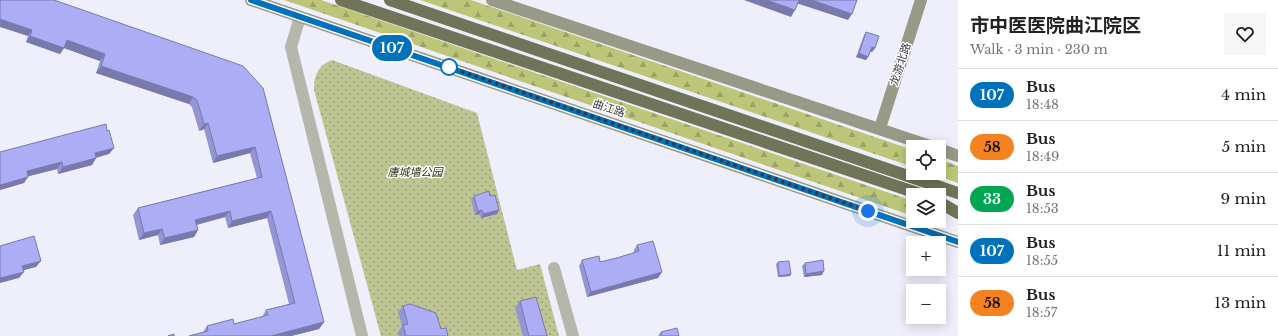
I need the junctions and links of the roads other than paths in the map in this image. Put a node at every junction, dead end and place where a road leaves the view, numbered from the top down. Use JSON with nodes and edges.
{"nodes":[{"id":1,"x":251,"y":0,"type":"edge"},
{"id":2,"x":341,"y":0,"type":"edge"},
{"id":3,"x":390,"y":0,"type":"edge"},
{"id":4,"x":492,"y":0,"type":"edge"},
{"id":5,"x":921,"y":0,"type":"edge"},
{"id":6,"x":300,"y":17,"type":"junction"},
{"id":7,"x":880,"y":128,"type":"junction"},
{"id":8,"x":913,"y":140,"type":"edge"},
{"id":9,"x":946,"y":152,"type":"edge"},
{"id":10,"x":958,"y":156,"type":"edge"},
{"id":11,"x":906,"y":189,"type":"edge"},
{"id":12,"x":958,"y":193,"type":"edge"},
{"id":13,"x":946,"y":203,"type":"edge"},
{"id":14,"x":946,"y":205,"type":"edge"},
{"id":15,"x":958,"y":207,"type":"edge"},
{"id":16,"x":958,"y":213,"type":"edge"},
{"id":17,"x":958,"y":242,"type":"edge"},
{"id":18,"x":554,"y":268,"type":"dead end"},
{"id":19,"x":362,"y":336,"type":"edge"},
{"id":20,"x":573,"y":336,"type":"edge"}],
"edges":[{"from":1,"to":6,"type":"main road","name":"曲江路"},
{"from":2,"to":11,"type":"highway","name":"曲江路"},
{"from":3,"to":12,"type":"highway"},
{"from":4,"to":7,"type":"main road"},
{"from":5,"to":7,"type":"main road","name":"龙游北路"},
{"from":6,"to":17,"type":"main road","name":"曲江路"},
{"from":6,"to":19,"type":"street"},
{"from":7,"to":8,"type":"main road"},
{"from":9,"to":10,"type":"main road"},
{"from":13,"to":15,"type":"highway"},
{"from":14,"to":16,"type":"highway"},
{"from":18,"to":20,"type":"street"}]}
